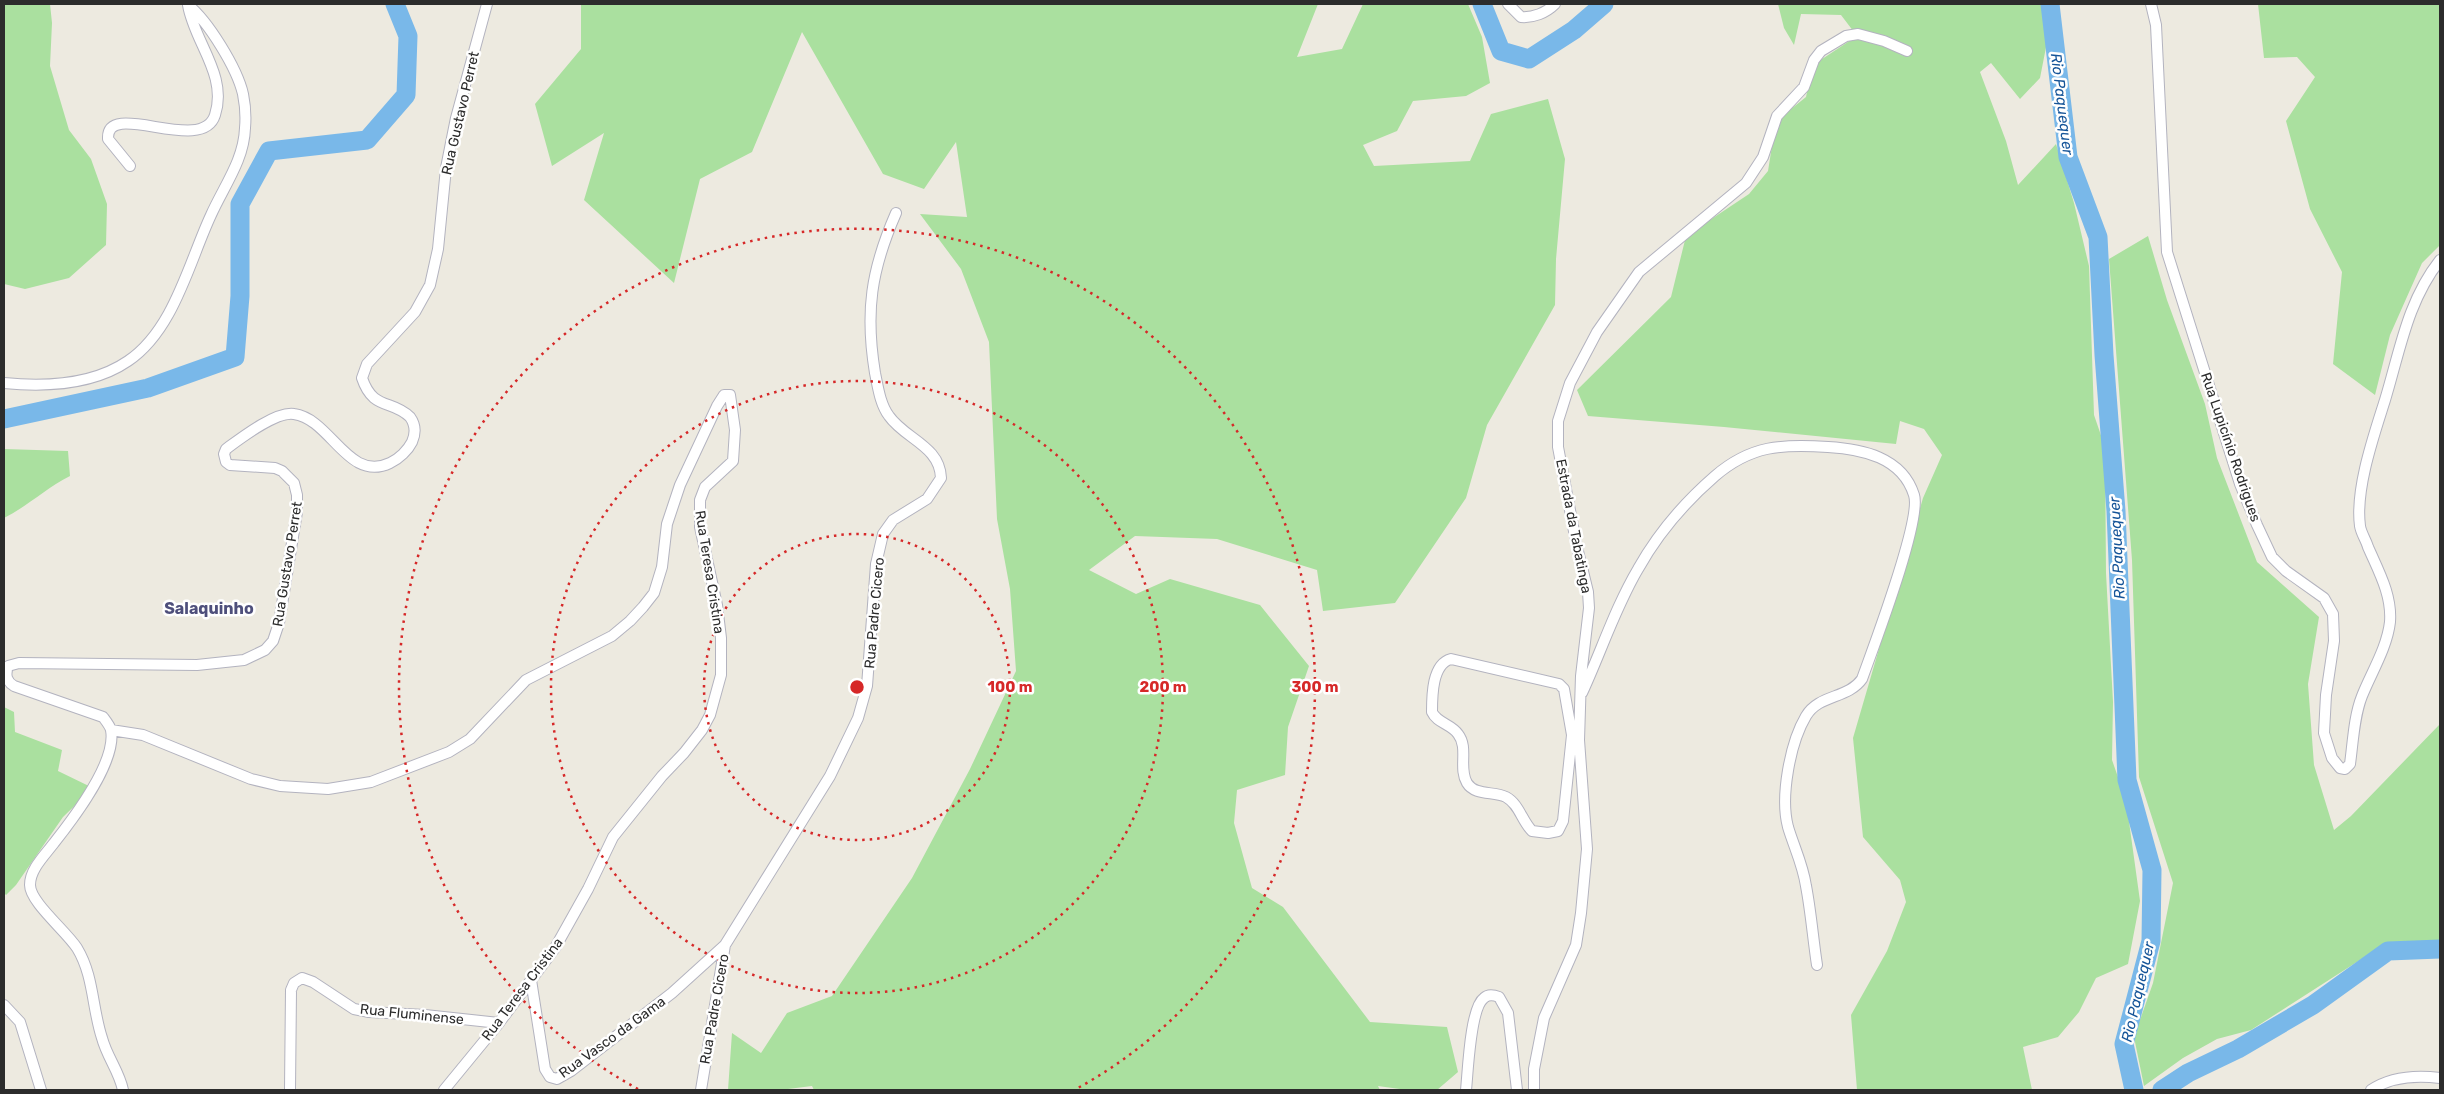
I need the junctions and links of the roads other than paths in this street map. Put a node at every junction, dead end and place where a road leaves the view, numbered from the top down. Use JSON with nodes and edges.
{"nodes":[{"id":1,"x":188,"y":4,"type":"edge"},
{"id":2,"x":487,"y":4,"type":"edge"},
{"id":3,"x":1508,"y":4,"type":"edge"},
{"id":4,"x":1555,"y":4,"type":"edge"},
{"id":5,"x":2151,"y":4,"type":"edge"},
{"id":6,"x":1907,"y":51,"type":"dead end"},
{"id":7,"x":130,"y":166,"type":"dead end"},
{"id":8,"x":896,"y":213,"type":"dead end"},
{"id":9,"x":2440,"y":260,"type":"edge"},
{"id":10,"x":4,"y":383,"type":"edge"},
{"id":11,"x":1580,"y":696,"type":"junction"},
{"id":12,"x":111,"y":730,"type":"junction"},
{"id":13,"x":1576,"y":735,"type":"junction"},
{"id":14,"x":726,"y":945,"type":"junction"},
{"id":15,"x":1817,"y":965,"type":"dead end"},
{"id":16,"x":531,"y":980,"type":"junction"},
{"id":17,"x":4,"y":1005,"type":"edge"},
{"id":18,"x":499,"y":1023,"type":"junction"},
{"id":19,"x":120,"y":1075,"type":"junction"},
{"id":20,"x":2440,"y":1078,"type":"edge"},
{"id":21,"x":41,"y":1090,"type":"edge"},
{"id":22,"x":123,"y":1090,"type":"edge"},
{"id":23,"x":131,"y":1090,"type":"edge"},
{"id":24,"x":290,"y":1090,"type":"edge"},
{"id":25,"x":444,"y":1090,"type":"edge"},
{"id":26,"x":701,"y":1090,"type":"edge"},
{"id":27,"x":1466,"y":1090,"type":"edge"},
{"id":28,"x":1517,"y":1090,"type":"edge"},
{"id":29,"x":1534,"y":1090,"type":"edge"},
{"id":30,"x":2371,"y":1090,"type":"edge"}],
"edges":[{"from":1,"to":7,"type":"street"},
{"from":1,"to":10,"type":"street"},
{"from":2,"to":12,"type":"street","name":"Rua Gustavo Perret"},
{"from":3,"to":4,"type":"street"},
{"from":5,"to":9,"type":"street","name":"Rua Lupicínio Rodrigues"},
{"from":6,"to":11,"type":"street","name":"Estrada da Tabatinga"},
{"from":8,"to":14,"type":"street","name":"Rua Padre Cicero"},
{"from":11,"to":13,"type":"street","name":"Estrada da Tabatinga"},
{"from":11,"to":15,"type":"street"},
{"from":12,"to":16,"type":"street","name":"Rua Teresa Cristina"},
{"from":12,"to":19,"type":"street"},
{"from":13,"to":13,"type":"street"},
{"from":13,"to":29,"type":"street","name":"Estrada da Tabatinga"},
{"from":14,"to":16,"type":"street","name":"Rua Vasco da Gama"},
{"from":14,"to":26,"type":"street","name":"Rua Padre Cicero"},
{"from":16,"to":18,"type":"street","name":"Rua Teresa Cristina"},
{"from":17,"to":21,"type":"street"},
{"from":18,"to":24,"type":"street","name":"Rua Fluminense"},
{"from":18,"to":25,"type":"street","name":"Rua Teresa Cristina"},
{"from":19,"to":22,"type":"street"},
{"from":19,"to":23,"type":"street"},
{"from":20,"to":30,"type":"street"},
{"from":27,"to":28,"type":"street"}]}
